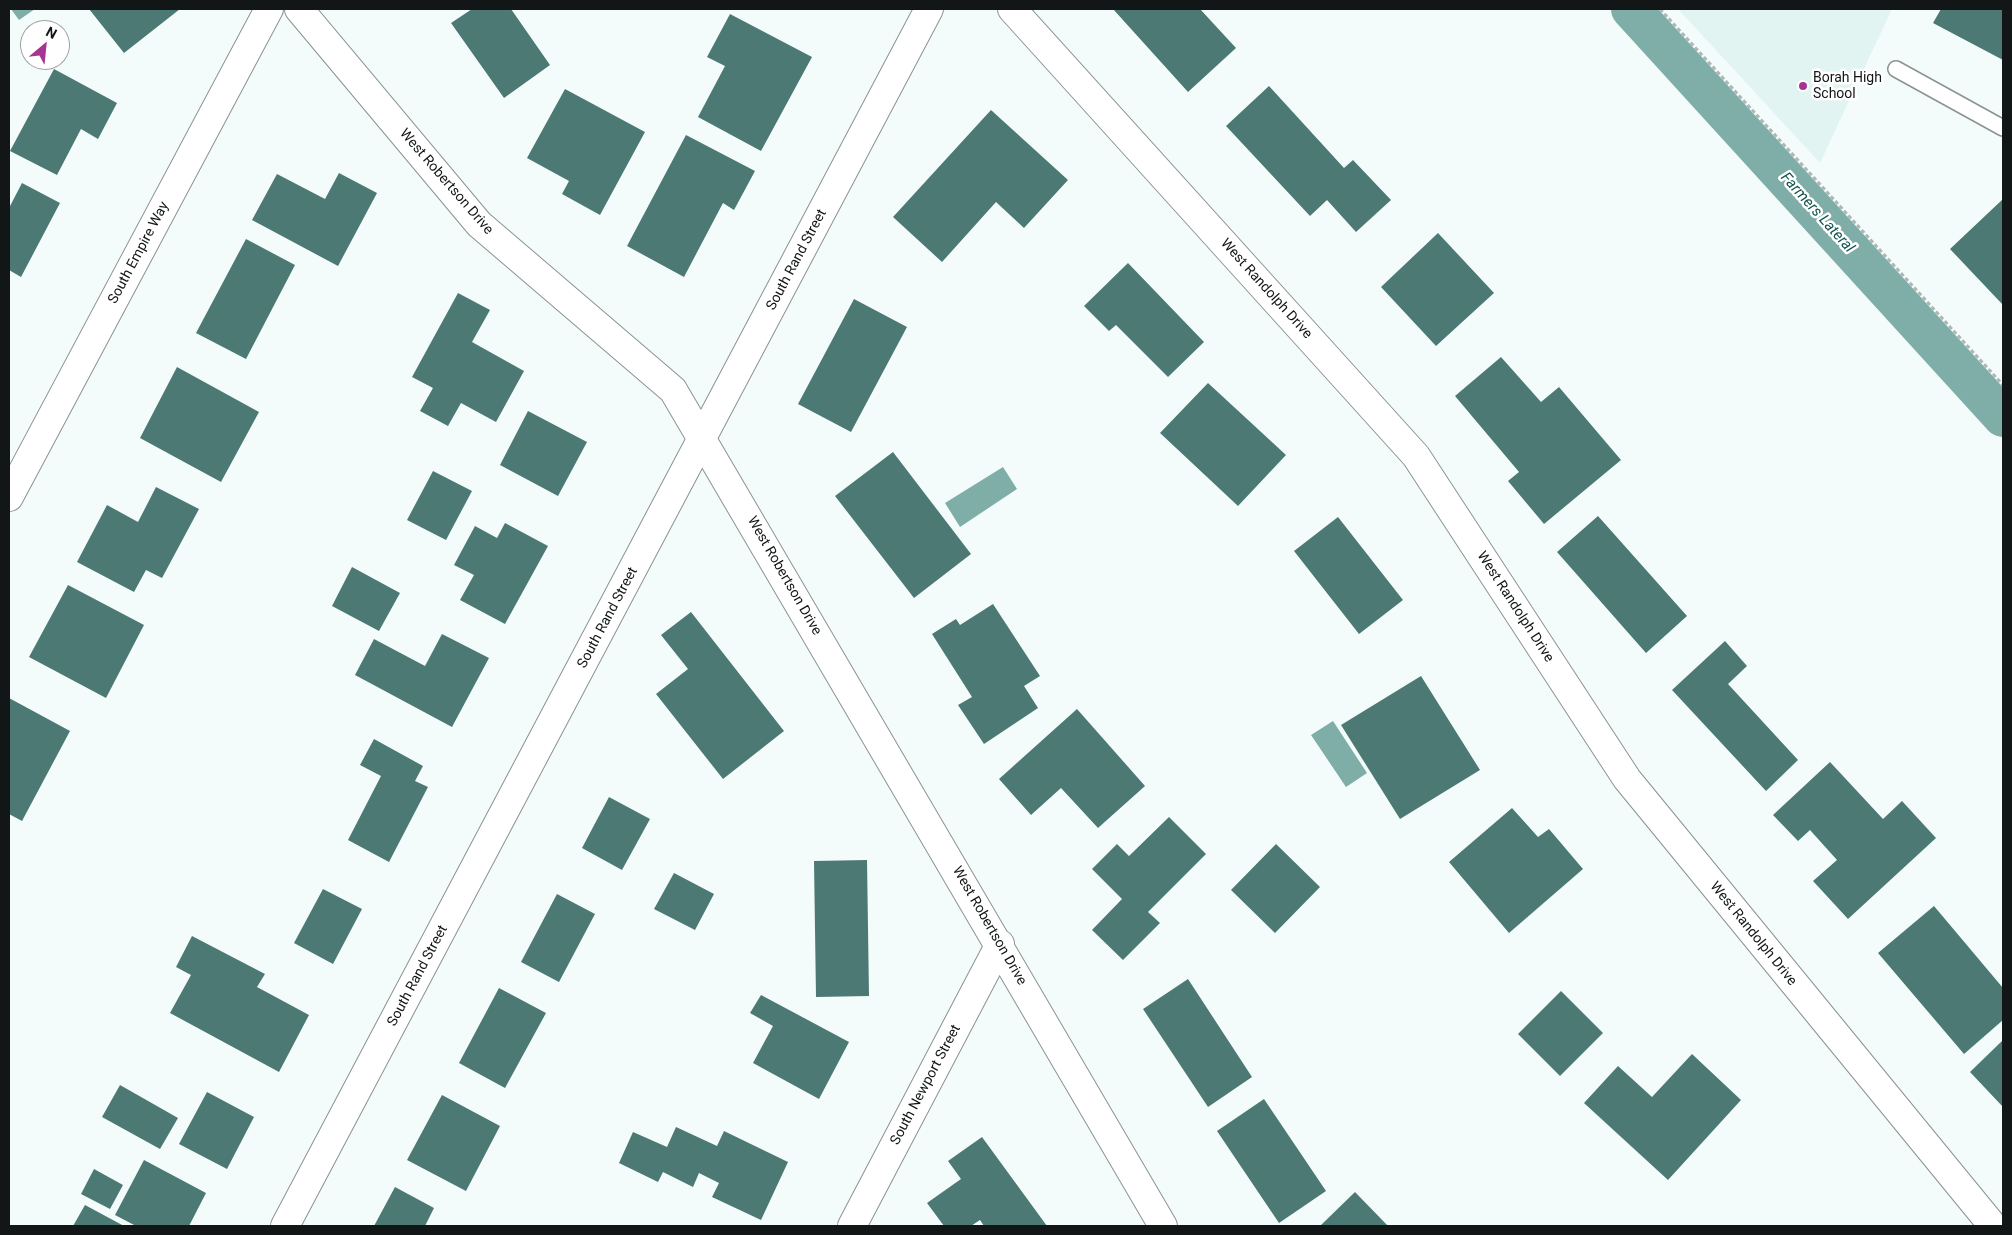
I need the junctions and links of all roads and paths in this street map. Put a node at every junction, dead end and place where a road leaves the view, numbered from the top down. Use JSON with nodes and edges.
{"nodes":[{"id":1,"x":269,"y":9,"type":"edge"},
{"id":2,"x":299,"y":9,"type":"edge"},
{"id":3,"x":929,"y":9,"type":"edge"},
{"id":4,"x":1012,"y":9,"type":"edge"},
{"id":5,"x":1660,"y":9,"type":"edge"},
{"id":6,"x":1896,"y":69,"type":"dead end"},
{"id":7,"x":2003,"y":128,"type":"edge"},
{"id":8,"x":2003,"y":385,"type":"edge"},
{"id":9,"x":703,"y":439,"type":"junction"},
{"id":10,"x":9,"y":497,"type":"edge"},
{"id":11,"x":1000,"y":944,"type":"junction"},
{"id":12,"x":285,"y":1226,"type":"edge"},
{"id":13,"x":852,"y":1226,"type":"edge"},
{"id":14,"x":1163,"y":1226,"type":"edge"},
{"id":15,"x":1992,"y":1226,"type":"edge"}],
"edges":[{"from":1,"to":10,"type":"street","name":"South Empire Way"},
{"from":2,"to":9,"type":"street","name":"West Robertson Drive"},
{"from":3,"to":9,"type":"street","name":"South Rand Street"},
{"from":4,"to":15,"type":"street","name":"West Randolph Drive"},
{"from":5,"to":8,"type":"path"},
{"from":6,"to":7,"type":"lane"},
{"from":9,"to":11,"type":"street","name":"West Robertson Drive"},
{"from":9,"to":12,"type":"street","name":"South Rand Street"},
{"from":11,"to":13,"type":"street","name":"South Newport Street"},
{"from":11,"to":14,"type":"street","name":"West Robertson Drive"}]}
